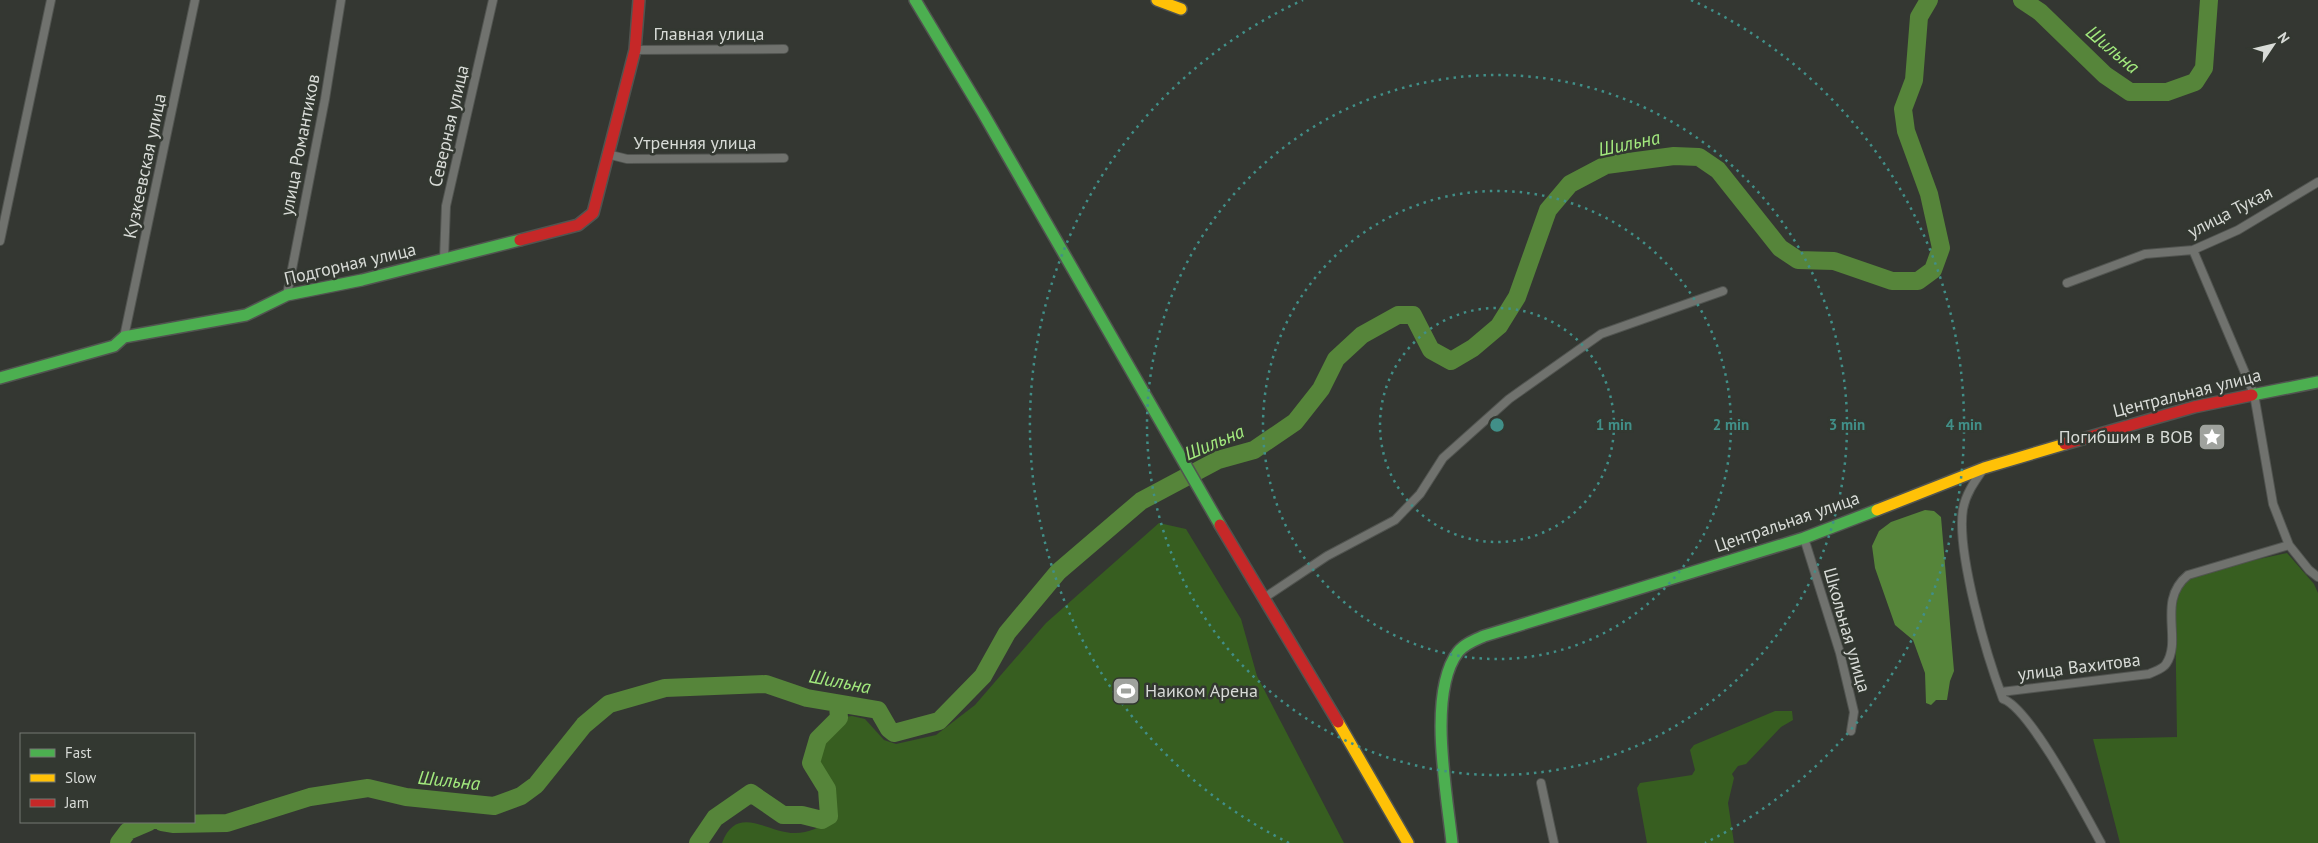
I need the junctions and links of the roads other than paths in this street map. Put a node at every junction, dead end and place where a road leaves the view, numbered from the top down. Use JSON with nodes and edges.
{"nodes":[{"id":1,"x":51,"y":0,"type":"edge"},
{"id":2,"x":195,"y":0,"type":"edge"},
{"id":3,"x":341,"y":0,"type":"edge"},
{"id":4,"x":493,"y":0,"type":"edge"},
{"id":5,"x":639,"y":0,"type":"edge"},
{"id":6,"x":915,"y":0,"type":"edge"},
{"id":7,"x":928,"y":0,"type":"edge"},
{"id":8,"x":1157,"y":0,"type":"edge"},
{"id":9,"x":1181,"y":9,"type":"dead end"},
{"id":10,"x":926,"y":15,"type":"junction"},
{"id":11,"x":784,"y":49,"type":"dead end"},
{"id":12,"x":635,"y":50,"type":"junction"},
{"id":13,"x":607,"y":154,"type":"junction"},
{"id":14,"x":784,"y":158,"type":"dead end"},
{"id":15,"x":2318,"y":182,"type":"edge"},
{"id":16,"x":0,"y":241,"type":"edge"},
{"id":17,"x":2193,"y":250,"type":"junction"},
{"id":18,"x":444,"y":259,"type":"junction"},
{"id":19,"x":2067,"y":283,"type":"dead end"},
{"id":20,"x":1723,"y":291,"type":"dead end"},
{"id":21,"x":287,"y":295,"type":"junction"},
{"id":22,"x":124,"y":337,"type":"junction"},
{"id":23,"x":0,"y":378,"type":"edge"},
{"id":24,"x":2318,"y":382,"type":"edge"},
{"id":25,"x":2254,"y":394,"type":"junction"},
{"id":26,"x":1984,"y":468,"type":"junction"},
{"id":27,"x":1961,"y":476,"type":"junction"},
{"id":28,"x":1967,"y":493,"type":"junction"},
{"id":29,"x":1804,"y":538,"type":"junction"},
{"id":30,"x":2289,"y":545,"type":"junction"},
{"id":31,"x":2318,"y":577,"type":"edge"},
{"id":32,"x":1264,"y":598,"type":"junction"},
{"id":33,"x":2001,"y":692,"type":"junction"},
{"id":34,"x":1851,"y":732,"type":"dead end"},
{"id":35,"x":1541,"y":783,"type":"dead end"},
{"id":36,"x":1408,"y":843,"type":"edge"},
{"id":37,"x":1452,"y":843,"type":"edge"},
{"id":38,"x":1554,"y":843,"type":"edge"},
{"id":39,"x":2101,"y":843,"type":"edge"}],
"edges":[{"from":1,"to":16,"type":"street"},
{"from":2,"to":22,"type":"street","name":"Кузкеевская улица"},
{"from":3,"to":21,"type":"street","name":"улица Романтиков"},
{"from":4,"to":18,"type":"street","name":"Северная улица"},
{"from":5,"to":12,"type":"street"},
{"from":6,"to":10,"type":"street"},
{"from":7,"to":10,"type":"street"},
{"from":8,"to":9,"type":"street"},
{"from":10,"to":32,"type":"street"},
{"from":11,"to":12,"type":"street","name":"Главная улица"},
{"from":12,"to":13,"type":"street"},
{"from":13,"to":14,"type":"street","name":"Утренняя улица"},
{"from":13,"to":18,"type":"street","name":"Подгорная улица"},
{"from":15,"to":17,"type":"street","name":"улица Тукая"},
{"from":17,"to":19,"type":"street","name":"улица Тукая"},
{"from":17,"to":25,"type":"street"},
{"from":18,"to":21,"type":"street","name":"Подгорная улица"},
{"from":20,"to":32,"type":"street"},
{"from":21,"to":22,"type":"street","name":"Подгорная улица"},
{"from":22,"to":23,"type":"street","name":"Подгорная улица"},
{"from":24,"to":25,"type":"street","name":"Центральная улица"},
{"from":25,"to":26,"type":"street","name":"Центральная улица"},
{"from":25,"to":30,"type":"street"},
{"from":26,"to":27,"type":"street","name":"Центральная улица"},
{"from":26,"to":28,"type":"street"},
{"from":27,"to":28,"type":"street"},
{"from":27,"to":29,"type":"street","name":"Центральная улица"},
{"from":28,"to":33,"type":"street"},
{"from":29,"to":34,"type":"street","name":"Школьная улица"},
{"from":29,"to":37,"type":"street","name":"Центральная улица"},
{"from":30,"to":31,"type":"street"},
{"from":30,"to":33,"type":"street","name":"улица Вахитова"},
{"from":32,"to":36,"type":"street"},
{"from":33,"to":39,"type":"street"},
{"from":35,"to":38,"type":"street"}]}
